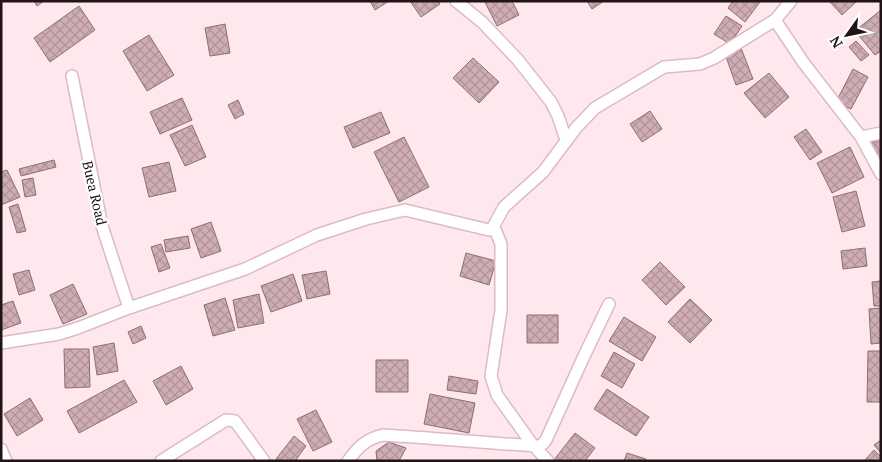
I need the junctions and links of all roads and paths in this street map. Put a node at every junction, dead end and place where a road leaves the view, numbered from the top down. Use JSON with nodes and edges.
{"nodes":[{"id":1,"x":456,"y":1,"type":"edge"},
{"id":2,"x":791,"y":1,"type":"edge"},
{"id":3,"x":775,"y":20,"type":"junction"},
{"id":4,"x":72,"y":76,"type":"dead end"},
{"id":5,"x":881,"y":133,"type":"edge"},
{"id":6,"x":860,"y":137,"type":"junction"},
{"id":7,"x":566,"y":140,"type":"junction"},
{"id":8,"x":881,"y":174,"type":"edge"},
{"id":9,"x":494,"y":227,"type":"junction"},
{"id":10,"x":609,"y":304,"type":"dead end"},
{"id":11,"x":129,"y":308,"type":"junction"},
{"id":12,"x":1,"y":343,"type":"edge"},
{"id":13,"x":532,"y":444,"type":"junction"},
{"id":14,"x":1,"y":449,"type":"edge"},
{"id":15,"x":6,"y":461,"type":"edge"},
{"id":16,"x":161,"y":461,"type":"edge"},
{"id":17,"x":264,"y":461,"type":"edge"},
{"id":18,"x":348,"y":461,"type":"edge"},
{"id":19,"x":548,"y":461,"type":"edge"}],
"edges":[{"from":1,"to":7,"type":"street"},
{"from":2,"to":3,"type":"street"},
{"from":3,"to":6,"type":"street"},
{"from":3,"to":7,"type":"street"},
{"from":4,"to":11,"type":"street","name":"Buea Road"},
{"from":5,"to":6,"type":"street"},
{"from":6,"to":8,"type":"street"},
{"from":7,"to":9,"type":"street"},
{"from":9,"to":11,"type":"street"},
{"from":9,"to":13,"type":"street"},
{"from":10,"to":13,"type":"street"},
{"from":11,"to":12,"type":"street"},
{"from":13,"to":18,"type":"street"},
{"from":13,"to":19,"type":"street"},
{"from":14,"to":15,"type":"street"},
{"from":16,"to":17,"type":"street"}]}
